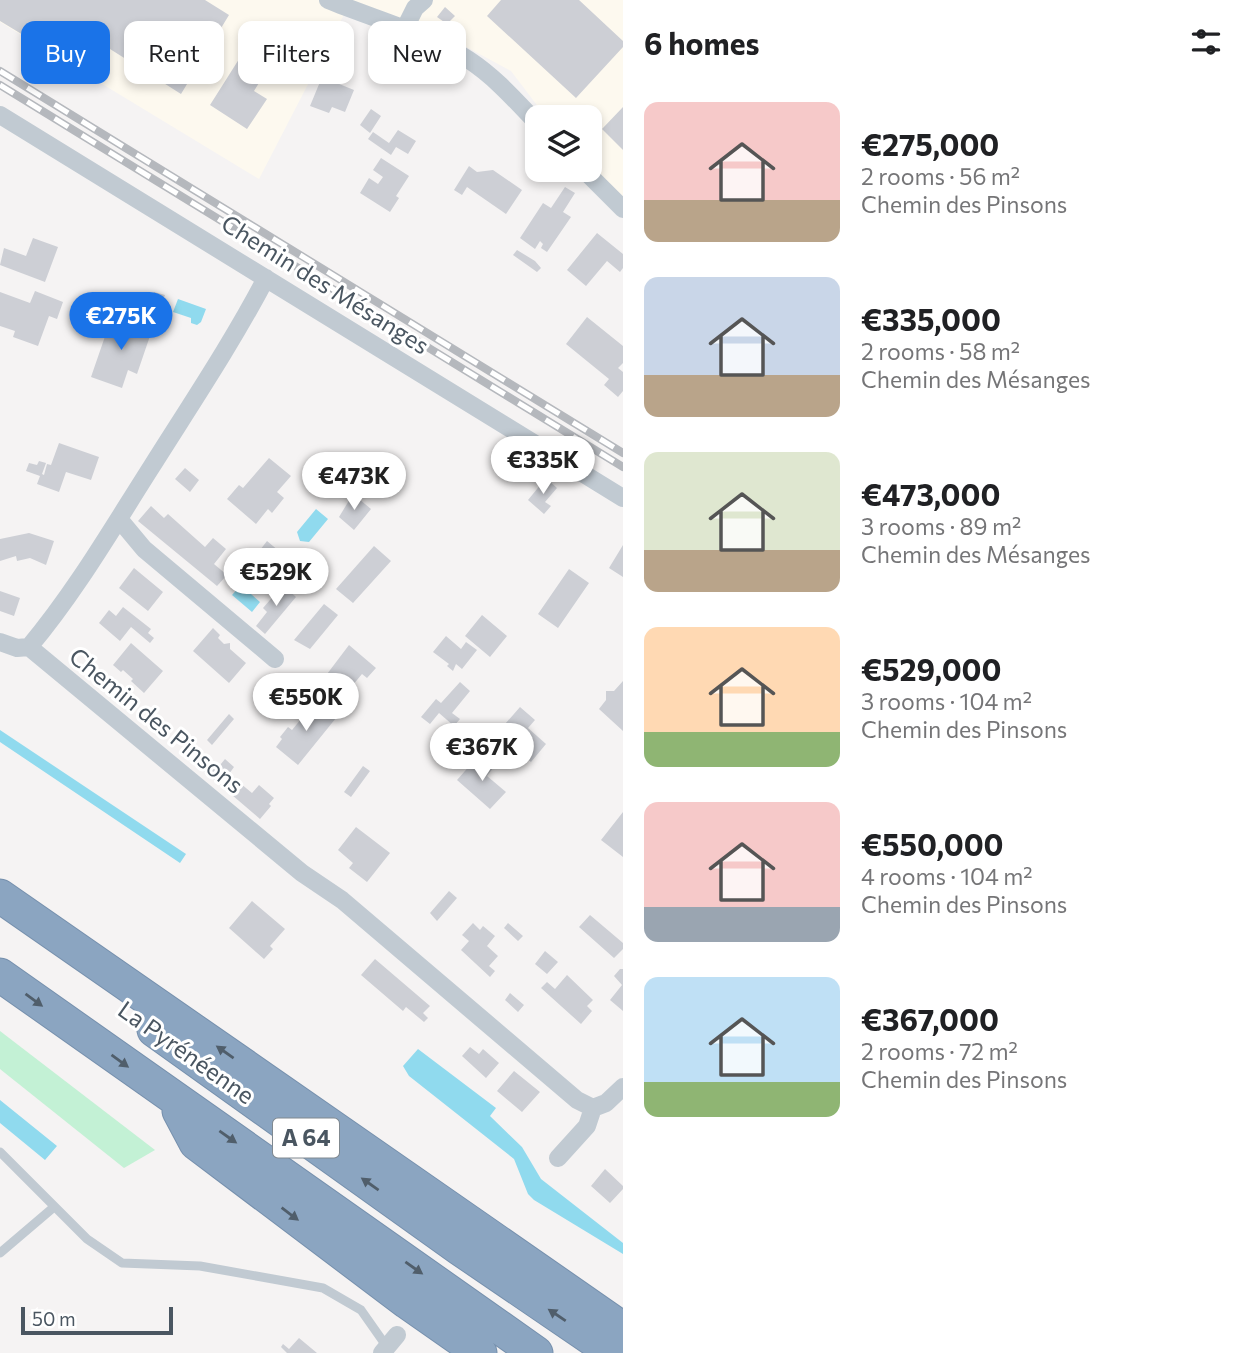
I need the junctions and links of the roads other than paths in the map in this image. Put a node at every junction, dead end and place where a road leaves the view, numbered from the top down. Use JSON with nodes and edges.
{"nodes":[{"id":1,"x":328,"y":0,"type":"edge"},
{"id":2,"x":424,"y":0,"type":"edge"},
{"id":3,"x":381,"y":21,"type":"edge"},
{"id":4,"x":408,"y":21,"type":"edge"},
{"id":5,"x":466,"y":59,"type":"edge"},
{"id":6,"x":525,"y":111,"type":"edge"},
{"id":7,"x":0,"y":115,"type":"edge"},
{"id":8,"x":596,"y":182,"type":"edge"},
{"id":9,"x":623,"y":209,"type":"edge"},
{"id":10,"x":266,"y":278,"type":"junction"},
{"id":11,"x":623,"y":498,"type":"edge"},
{"id":12,"x":119,"y":519,"type":"junction"},
{"id":13,"x":0,"y":642,"type":"edge"},
{"id":14,"x":29,"y":647,"type":"junction"},
{"id":15,"x":275,"y":659,"type":"dead end"},
{"id":16,"x":0,"y":895,"type":"edge"},
{"id":17,"x":0,"y":920,"type":"edge"},
{"id":18,"x":0,"y":975,"type":"edge"},
{"id":19,"x":623,"y":1087,"type":"edge"},
{"id":20,"x":172,"y":1098,"type":"junction"},
{"id":21,"x":593,"y":1108,"type":"junction"},
{"id":22,"x":0,"y":1152,"type":"edge"},
{"id":23,"x":558,"y":1158,"type":"dead end"},
{"id":24,"x":54,"y":1207,"type":"junction"},
{"id":25,"x":499,"y":1244,"type":"junction"},
{"id":26,"x":0,"y":1253,"type":"edge"},
{"id":27,"x":623,"y":1306,"type":"edge"},
{"id":28,"x":623,"y":1329,"type":"edge"},
{"id":29,"x":389,"y":1345,"type":"edge"},
{"id":30,"x":480,"y":1353,"type":"edge"},
{"id":31,"x":536,"y":1353,"type":"edge"},
{"id":32,"x":613,"y":1353,"type":"edge"}],
"edges":[{"from":1,"to":3,"type":"street"},
{"from":2,"to":4,"type":"street"},
{"from":5,"to":6,"type":"street"},
{"from":7,"to":10,"type":"street","name":"Chemin des Mésanges"},
{"from":8,"to":9,"type":"street"},
{"from":10,"to":11,"type":"street","name":"Chemin des Mésanges"},
{"from":10,"to":12,"type":"street"},
{"from":12,"to":14,"type":"street"},
{"from":12,"to":15,"type":"street"},
{"from":13,"to":14,"type":"street"},
{"from":14,"to":21,"type":"street","name":"Chemin des Pinsons"},
{"from":25,"to":16,"type":"highway","one_way":true},
{"from":32,"to":17,"type":"highway","name":"La Pyrénéenne","number":"A 64","one_way":true},
{"from":18,"to":20,"type":"highway","name":"La Pyrénéenne","number":"A 64","one_way":true},
{"from":19,"to":21,"type":"street"},
{"from":20,"to":30,"type":"highway","one_way":true},
{"from":20,"to":31,"type":"highway","name":"La Pyrénéenne","number":"A 64","one_way":true},
{"from":21,"to":23,"type":"street"},
{"from":22,"to":24,"type":"lane"},
{"from":24,"to":26,"type":"lane"},
{"from":24,"to":29,"type":"lane"},
{"from":25,"to":27,"type":"highway"},
{"from":25,"to":28,"type":"highway"}]}
